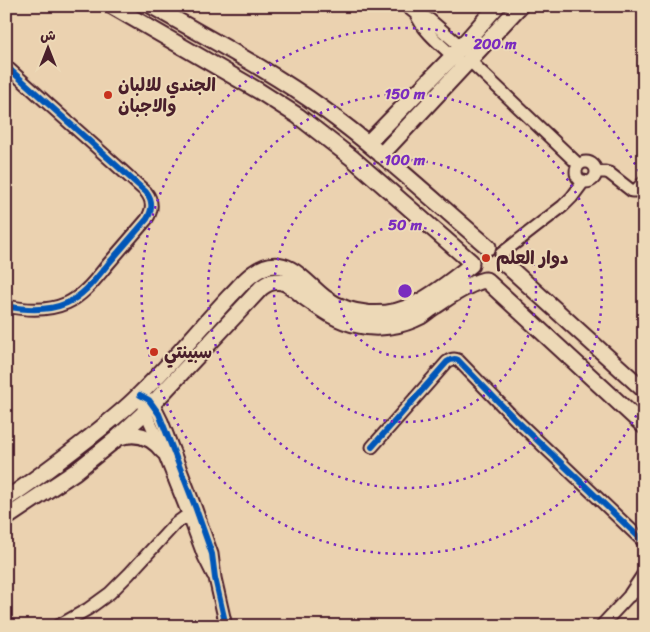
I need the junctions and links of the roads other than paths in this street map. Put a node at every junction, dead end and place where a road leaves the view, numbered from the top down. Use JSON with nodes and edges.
{"nodes":[{"id":1,"x":112,"y":6,"type":"edge"},
{"id":2,"x":152,"y":6,"type":"edge"},
{"id":3,"x":406,"y":6,"type":"edge"},
{"id":4,"x":498,"y":6,"type":"edge"},
{"id":5,"x":520,"y":6,"type":"edge"},
{"id":6,"x":457,"y":51,"type":"junction"},
{"id":7,"x":469,"y":62,"type":"junction"},
{"id":8,"x":6,"y":66,"type":"edge"},
{"id":9,"x":368,"y":144,"type":"junction"},
{"id":10,"x":381,"y":155,"type":"junction"},
{"id":11,"x":579,"y":165,"type":"junction"},
{"id":12,"x":596,"y":172,"type":"junction"},
{"id":13,"x":584,"y":181,"type":"junction"},
{"id":14,"x":644,"y":182,"type":"edge"},
{"id":15,"x":497,"y":255,"type":"junction"},
{"id":16,"x":470,"y":264,"type":"junction"},
{"id":17,"x":274,"y":265,"type":"junction"},
{"id":18,"x":485,"y":280,"type":"junction"},
{"id":19,"x":273,"y":281,"type":"junction"},
{"id":20,"x":457,"y":284,"type":"junction"},
{"id":21,"x":6,"y":306,"type":"edge"},
{"id":22,"x":644,"y":390,"type":"edge"},
{"id":23,"x":140,"y":395,"type":"junction"},
{"id":24,"x":149,"y":408,"type":"junction"},
{"id":25,"x":644,"y":426,"type":"edge"},
{"id":26,"x":116,"y":439,"type":"junction"},
{"id":27,"x":372,"y":448,"type":"dead end"},
{"id":28,"x":163,"y":451,"type":"junction"},
{"id":29,"x":6,"y":499,"type":"edge"},
{"id":30,"x":192,"y":511,"type":"junction"},
{"id":31,"x":6,"y":518,"type":"edge"},
{"id":32,"x":644,"y":542,"type":"edge"},
{"id":33,"x":644,"y":573,"type":"edge"},
{"id":34,"x":644,"y":586,"type":"edge"},
{"id":35,"x":628,"y":598,"type":"junction"},
{"id":36,"x":58,"y":626,"type":"edge"},
{"id":37,"x":226,"y":626,"type":"edge"},
{"id":38,"x":601,"y":626,"type":"edge"}],
"edges":[{"from":1,"to":16,"type":"main road"},
{"from":2,"to":9,"type":"main road"},
{"from":3,"to":6,"type":"street"},
{"from":4,"to":6,"type":"main road"},
{"from":5,"to":7,"type":"main road"},
{"from":6,"to":7,"type":"street"},
{"from":6,"to":9,"type":"main road"},
{"from":7,"to":10,"type":"main road"},
{"from":7,"to":11,"type":"street"},
{"from":8,"to":21,"type":"street"},
{"from":9,"to":10,"type":"main road"},
{"from":10,"to":15,"type":"main road"},
{"from":11,"to":12,"type":"street"},
{"from":11,"to":13,"type":"street"},
{"from":12,"to":13,"type":"street"},
{"from":12,"to":14,"type":"street"},
{"from":13,"to":15,"type":"street"},
{"from":15,"to":16,"type":"main road"},
{"from":15,"to":18,"type":"main road"},
{"from":15,"to":22,"type":"main road"},
{"from":16,"to":18,"type":"main road"},
{"from":16,"to":20,"type":"main road"},
{"from":17,"to":19,"type":"main road"},
{"from":17,"to":20,"type":"main road"},
{"from":17,"to":23,"type":"main road"},
{"from":18,"to":20,"type":"main road"},
{"from":18,"to":25,"type":"main road"},
{"from":19,"to":20,"type":"main road"},
{"from":19,"to":24,"type":"main road"},
{"from":23,"to":24,"type":"street"},
{"from":23,"to":29,"type":"main road"},
{"from":24,"to":26,"type":"main road"},
{"from":24,"to":28,"type":"street"},
{"from":24,"to":30,"type":"street"},
{"from":26,"to":28,"type":"main road"},
{"from":26,"to":31,"type":"main road"},
{"from":27,"to":32,"type":"street"},
{"from":28,"to":30,"type":"street"},
{"from":30,"to":36,"type":"street"},
{"from":30,"to":37,"type":"street"},
{"from":33,"to":35,"type":"street"},
{"from":34,"to":35,"type":"street"},
{"from":35,"to":38,"type":"street"}]}
